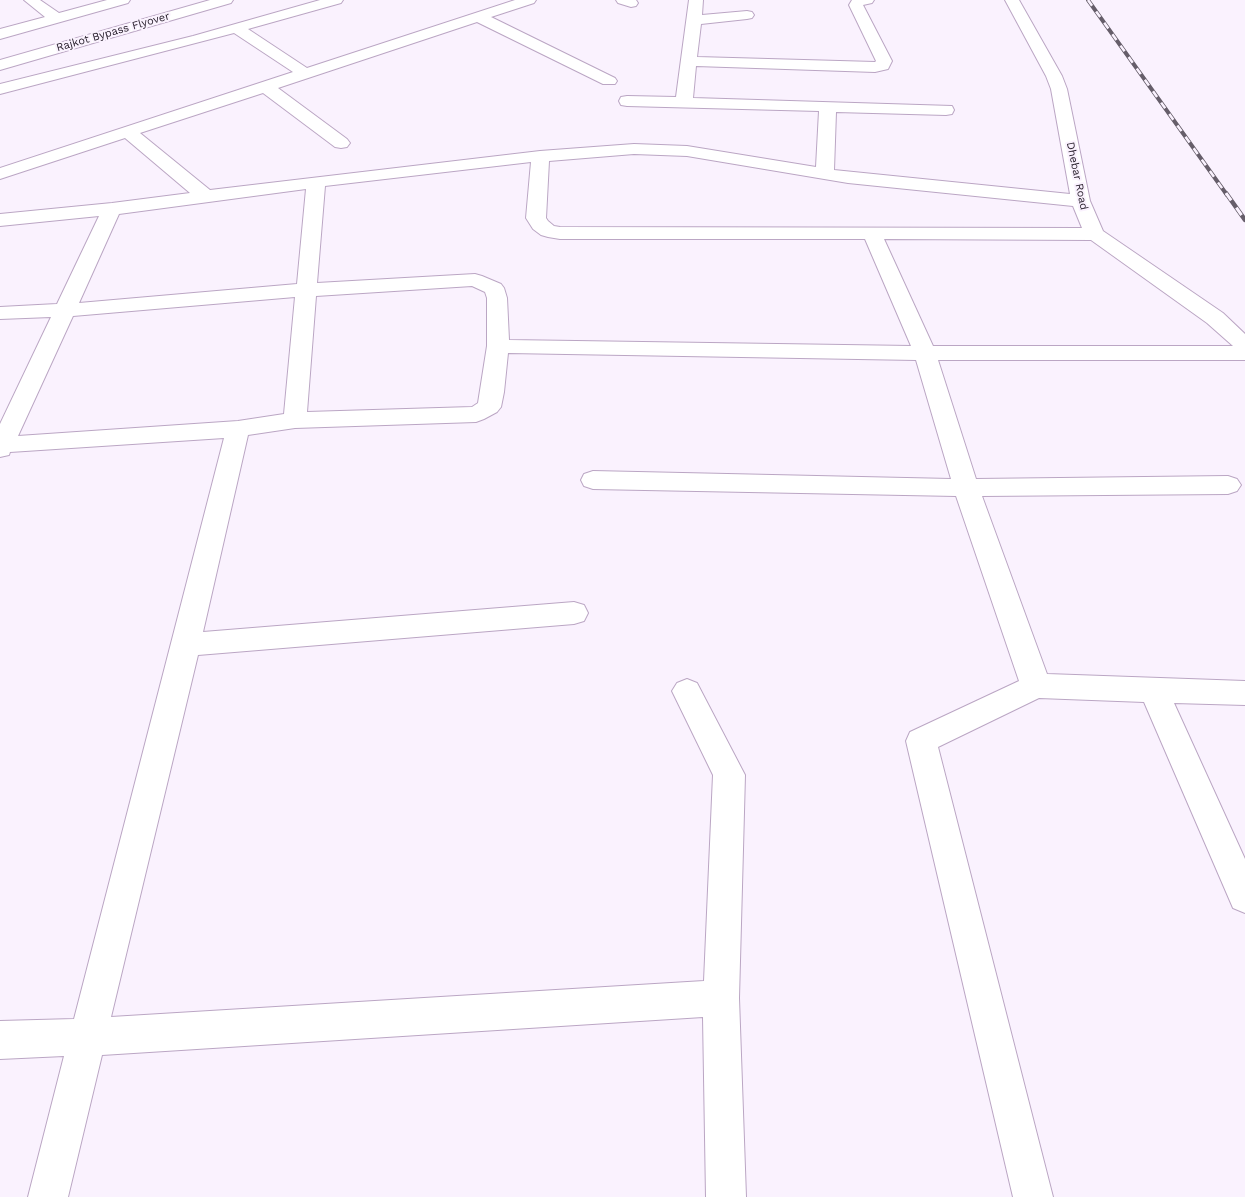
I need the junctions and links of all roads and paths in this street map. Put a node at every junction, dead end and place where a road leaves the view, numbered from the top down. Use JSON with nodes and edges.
{"nodes":[{"id":1,"x":31,"y":0,"type":"edge"},
{"id":2,"x":124,"y":0,"type":"edge"},
{"id":3,"x":226,"y":0,"type":"edge"},
{"id":4,"x":336,"y":0,"type":"edge"},
{"id":5,"x":529,"y":0,"type":"edge"},
{"id":6,"x":696,"y":0,"type":"edge"},
{"id":7,"x":867,"y":0,"type":"edge"},
{"id":8,"x":1012,"y":0,"type":"edge"},
{"id":9,"x":139,"y":8,"type":"dead end"},
{"id":10,"x":747,"y":15,"type":"dead end"},
{"id":11,"x":478,"y":17,"type":"junction"},
{"id":12,"x":56,"y":18,"type":"junction"},
{"id":13,"x":695,"y":20,"type":"junction"},
{"id":14,"x":236,"y":28,"type":"junction"},
{"id":15,"x":0,"y":34,"type":"edge"},
{"id":16,"x":0,"y":47,"type":"edge"},
{"id":17,"x":690,"y":61,"type":"junction"},
{"id":18,"x":1,"y":64,"type":"edge"},
{"id":19,"x":306,"y":74,"type":"junction"},
{"id":20,"x":609,"y":80,"type":"dead end"},
{"id":21,"x":266,"y":87,"type":"junction"},
{"id":22,"x":0,"y":89,"type":"edge"},
{"id":23,"x":627,"y":101,"type":"dead end"},
{"id":24,"x":684,"y":102,"type":"junction"},
{"id":25,"x":828,"y":107,"type":"junction"},
{"id":26,"x":946,"y":110,"type":"dead end"},
{"id":27,"x":128,"y":132,"type":"junction"},
{"id":28,"x":341,"y":143,"type":"dead end"},
{"id":29,"x":540,"y":156,"type":"junction"},
{"id":30,"x":0,"y":174,"type":"edge"},
{"id":31,"x":825,"y":174,"type":"junction"},
{"id":32,"x":316,"y":182,"type":"junction"},
{"id":33,"x":205,"y":196,"type":"junction"},
{"id":34,"x":1082,"y":201,"type":"junction"},
{"id":35,"x":112,"y":209,"type":"junction"},
{"id":36,"x":0,"y":220,"type":"edge"},
{"id":37,"x":872,"y":234,"type":"junction"},
{"id":38,"x":1095,"y":234,"type":"junction"},
{"id":39,"x":305,"y":290,"type":"junction"},
{"id":40,"x":65,"y":310,"type":"junction"},
{"id":41,"x":0,"y":312,"type":"edge"},
{"id":42,"x":498,"y":346,"type":"junction"},
{"id":43,"x":1245,"y":346,"type":"edge"},
{"id":44,"x":924,"y":353,"type":"junction"},
{"id":45,"x":1245,"y":354,"type":"edge"},
{"id":46,"x":295,"y":420,"type":"junction"},
{"id":47,"x":238,"y":429,"type":"junction"},
{"id":48,"x":1,"y":446,"type":"edge"},
{"id":49,"x":593,"y":480,"type":"dead end"},
{"id":50,"x":1228,"y":485,"type":"dead end"},
{"id":51,"x":966,"y":488,"type":"junction"},
{"id":52,"x":574,"y":613,"type":"dead end"},
{"id":53,"x":186,"y":645,"type":"junction"},
{"id":54,"x":1036,"y":686,"type":"junction"},
{"id":55,"x":1154,"y":690,"type":"junction"},
{"id":56,"x":687,"y":691,"type":"dead end"},
{"id":57,"x":1245,"y":693,"type":"edge"},
{"id":58,"x":1245,"y":897,"type":"edge"},
{"id":59,"x":721,"y":998,"type":"junction"},
{"id":60,"x":88,"y":1038,"type":"junction"},
{"id":61,"x":0,"y":1040,"type":"edge"},
{"id":62,"x":48,"y":1197,"type":"edge"},
{"id":63,"x":726,"y":1197,"type":"edge"},
{"id":64,"x":1033,"y":1197,"type":"edge"}],
"edges":[{"from":1,"to":12,"type":"main road"},
{"from":2,"to":12,"type":"main road"},
{"from":3,"to":18,"type":"main road","name":"Rajkot Bypass Flyover"},
{"from":4,"to":14,"type":"main road"},
{"from":5,"to":11,"type":"main road"},
{"from":6,"to":13,"type":"main road"},
{"from":7,"to":17,"type":"main road"},
{"from":8,"to":34,"type":"main road","name":"Dhebar Road"},
{"from":9,"to":16,"type":"main road","name":"Rajkot Bypass Flyover"},
{"from":10,"to":13,"type":"main road"},
{"from":11,"to":19,"type":"main road"},
{"from":11,"to":20,"type":"main road"},
{"from":12,"to":15,"type":"main road"},
{"from":13,"to":17,"type":"main road"},
{"from":14,"to":19,"type":"main road"},
{"from":14,"to":22,"type":"main road"},
{"from":17,"to":24,"type":"main road"},
{"from":19,"to":21,"type":"main road"},
{"from":21,"to":27,"type":"main road"},
{"from":21,"to":28,"type":"main road"},
{"from":23,"to":24,"type":"main road"},
{"from":24,"to":25,"type":"main road"},
{"from":25,"to":26,"type":"main road"},
{"from":25,"to":31,"type":"main road"},
{"from":27,"to":30,"type":"main road"},
{"from":27,"to":33,"type":"main road"},
{"from":29,"to":31,"type":"main road"},
{"from":29,"to":32,"type":"main road"},
{"from":29,"to":37,"type":"main road"},
{"from":31,"to":34,"type":"main road"},
{"from":32,"to":33,"type":"main road"},
{"from":32,"to":39,"type":"main road"},
{"from":33,"to":35,"type":"main road"},
{"from":34,"to":38,"type":"main road","name":"Dhebar Road"},
{"from":35,"to":36,"type":"main road"},
{"from":35,"to":40,"type":"main road"},
{"from":37,"to":38,"type":"main road"},
{"from":37,"to":44,"type":"main road"},
{"from":38,"to":43,"type":"main road"},
{"from":39,"to":40,"type":"main road"},
{"from":39,"to":42,"type":"main road"},
{"from":39,"to":46,"type":"main road"},
{"from":40,"to":41,"type":"main road"},
{"from":40,"to":48,"type":"main road"},
{"from":42,"to":44,"type":"main road"},
{"from":42,"to":46,"type":"main road"},
{"from":44,"to":45,"type":"main road"},
{"from":44,"to":51,"type":"main road"},
{"from":46,"to":47,"type":"main road"},
{"from":47,"to":48,"type":"main road"},
{"from":47,"to":53,"type":"main road"},
{"from":49,"to":51,"type":"main road"},
{"from":50,"to":51,"type":"main road"},
{"from":51,"to":54,"type":"main road"},
{"from":52,"to":53,"type":"main road"},
{"from":53,"to":60,"type":"main road"},
{"from":54,"to":55,"type":"main road"},
{"from":54,"to":64,"type":"main road"},
{"from":55,"to":57,"type":"main road"},
{"from":55,"to":58,"type":"main road"},
{"from":56,"to":59,"type":"main road"},
{"from":59,"to":60,"type":"main road"},
{"from":59,"to":63,"type":"main road"},
{"from":60,"to":61,"type":"main road"},
{"from":60,"to":62,"type":"main road"}]}
